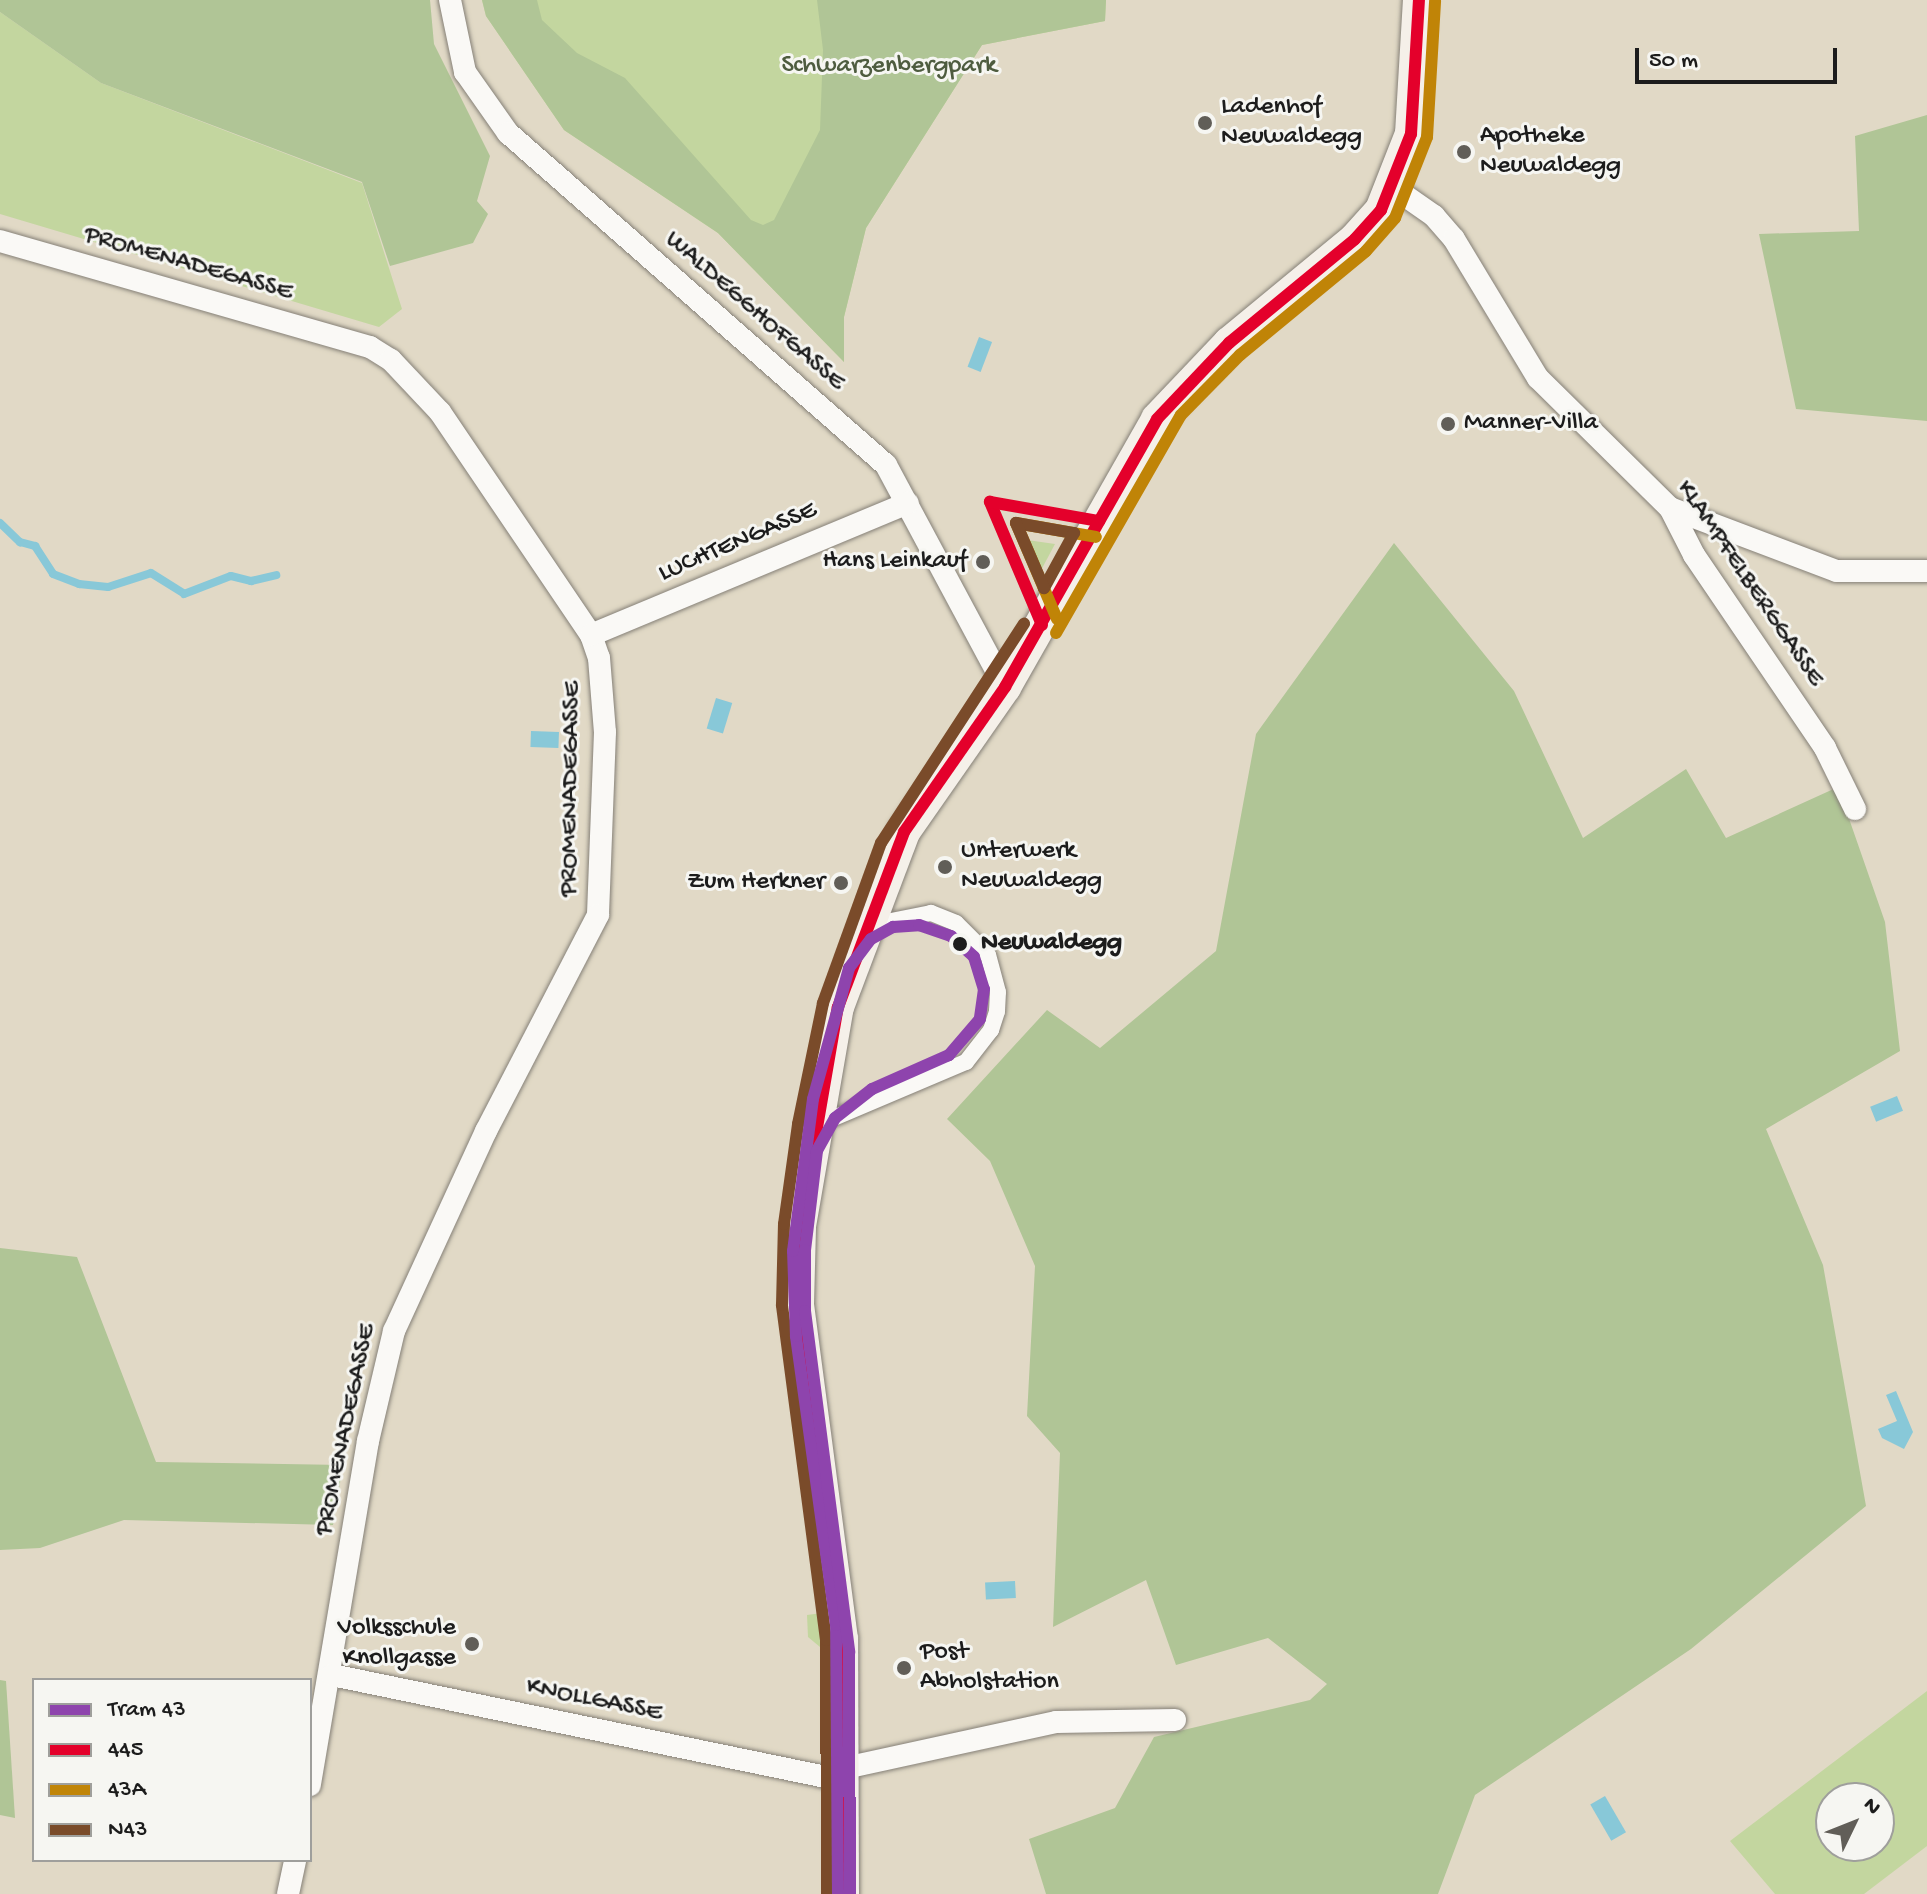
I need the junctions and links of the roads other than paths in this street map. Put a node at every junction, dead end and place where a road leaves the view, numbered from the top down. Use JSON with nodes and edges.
{"nodes":[{"id":1,"x":450,"y":0,"type":"edge"},
{"id":2,"x":1419,"y":0,"type":"edge"},
{"id":3,"x":1394,"y":188,"type":"junction"},
{"id":4,"x":0,"y":241,"type":"edge"},
{"id":5,"x":908,"y":503,"type":"junction"},
{"id":6,"x":1670,"y":508,"type":"junction"},
{"id":7,"x":1927,"y":571,"type":"edge"},
{"id":8,"x":591,"y":635,"type":"junction"},
{"id":9,"x":1005,"y":687,"type":"junction"},
{"id":10,"x":1855,"y":809,"type":"dead end"},
{"id":11,"x":866,"y":927,"type":"junction"},
{"id":12,"x":814,"y":1126,"type":"junction"},
{"id":13,"x":332,"y":1675,"type":"junction"},
{"id":14,"x":1175,"y":1720,"type":"dead end"},
{"id":15,"x":312,"y":1775,"type":"edge"},
{"id":16,"x":845,"y":1775,"type":"junction"},
{"id":17,"x":295,"y":1862,"type":"edge"},
{"id":18,"x":288,"y":1894,"type":"edge"},
{"id":19,"x":843,"y":1894,"type":"edge"}],
"edges":[{"from":1,"to":5,"type":"street","name":"WALDEGGHOFGASSE"},
{"from":2,"to":3,"type":"main road"},
{"from":3,"to":6,"type":"street","name":"KLAMPFELBERGGASSE"},
{"from":3,"to":9,"type":"main road"},
{"from":4,"to":8,"type":"street","name":"PROMENADEGASSE"},
{"from":5,"to":8,"type":"street","name":"LUCHTENGASSE"},
{"from":5,"to":9,"type":"street","name":"WALDEGGHOFGASSE"},
{"from":6,"to":7,"type":"street"},
{"from":6,"to":10,"type":"street","name":"KLAMPFELBERGGASSE"},
{"from":8,"to":13,"type":"street","name":"PROMENADEGASSE"},
{"from":9,"to":11,"type":"main road"},
{"from":11,"to":12,"type":"main road"},
{"from":11,"to":12,"type":"street"},
{"from":12,"to":16,"type":"main road"},
{"from":13,"to":15,"type":"street","name":"PROMENADEGASSE"},
{"from":13,"to":16,"type":"street","name":"KNOLLGASSE"},
{"from":14,"to":16,"type":"street"},
{"from":16,"to":19,"type":"main road"},
{"from":17,"to":18,"type":"street"}]}
